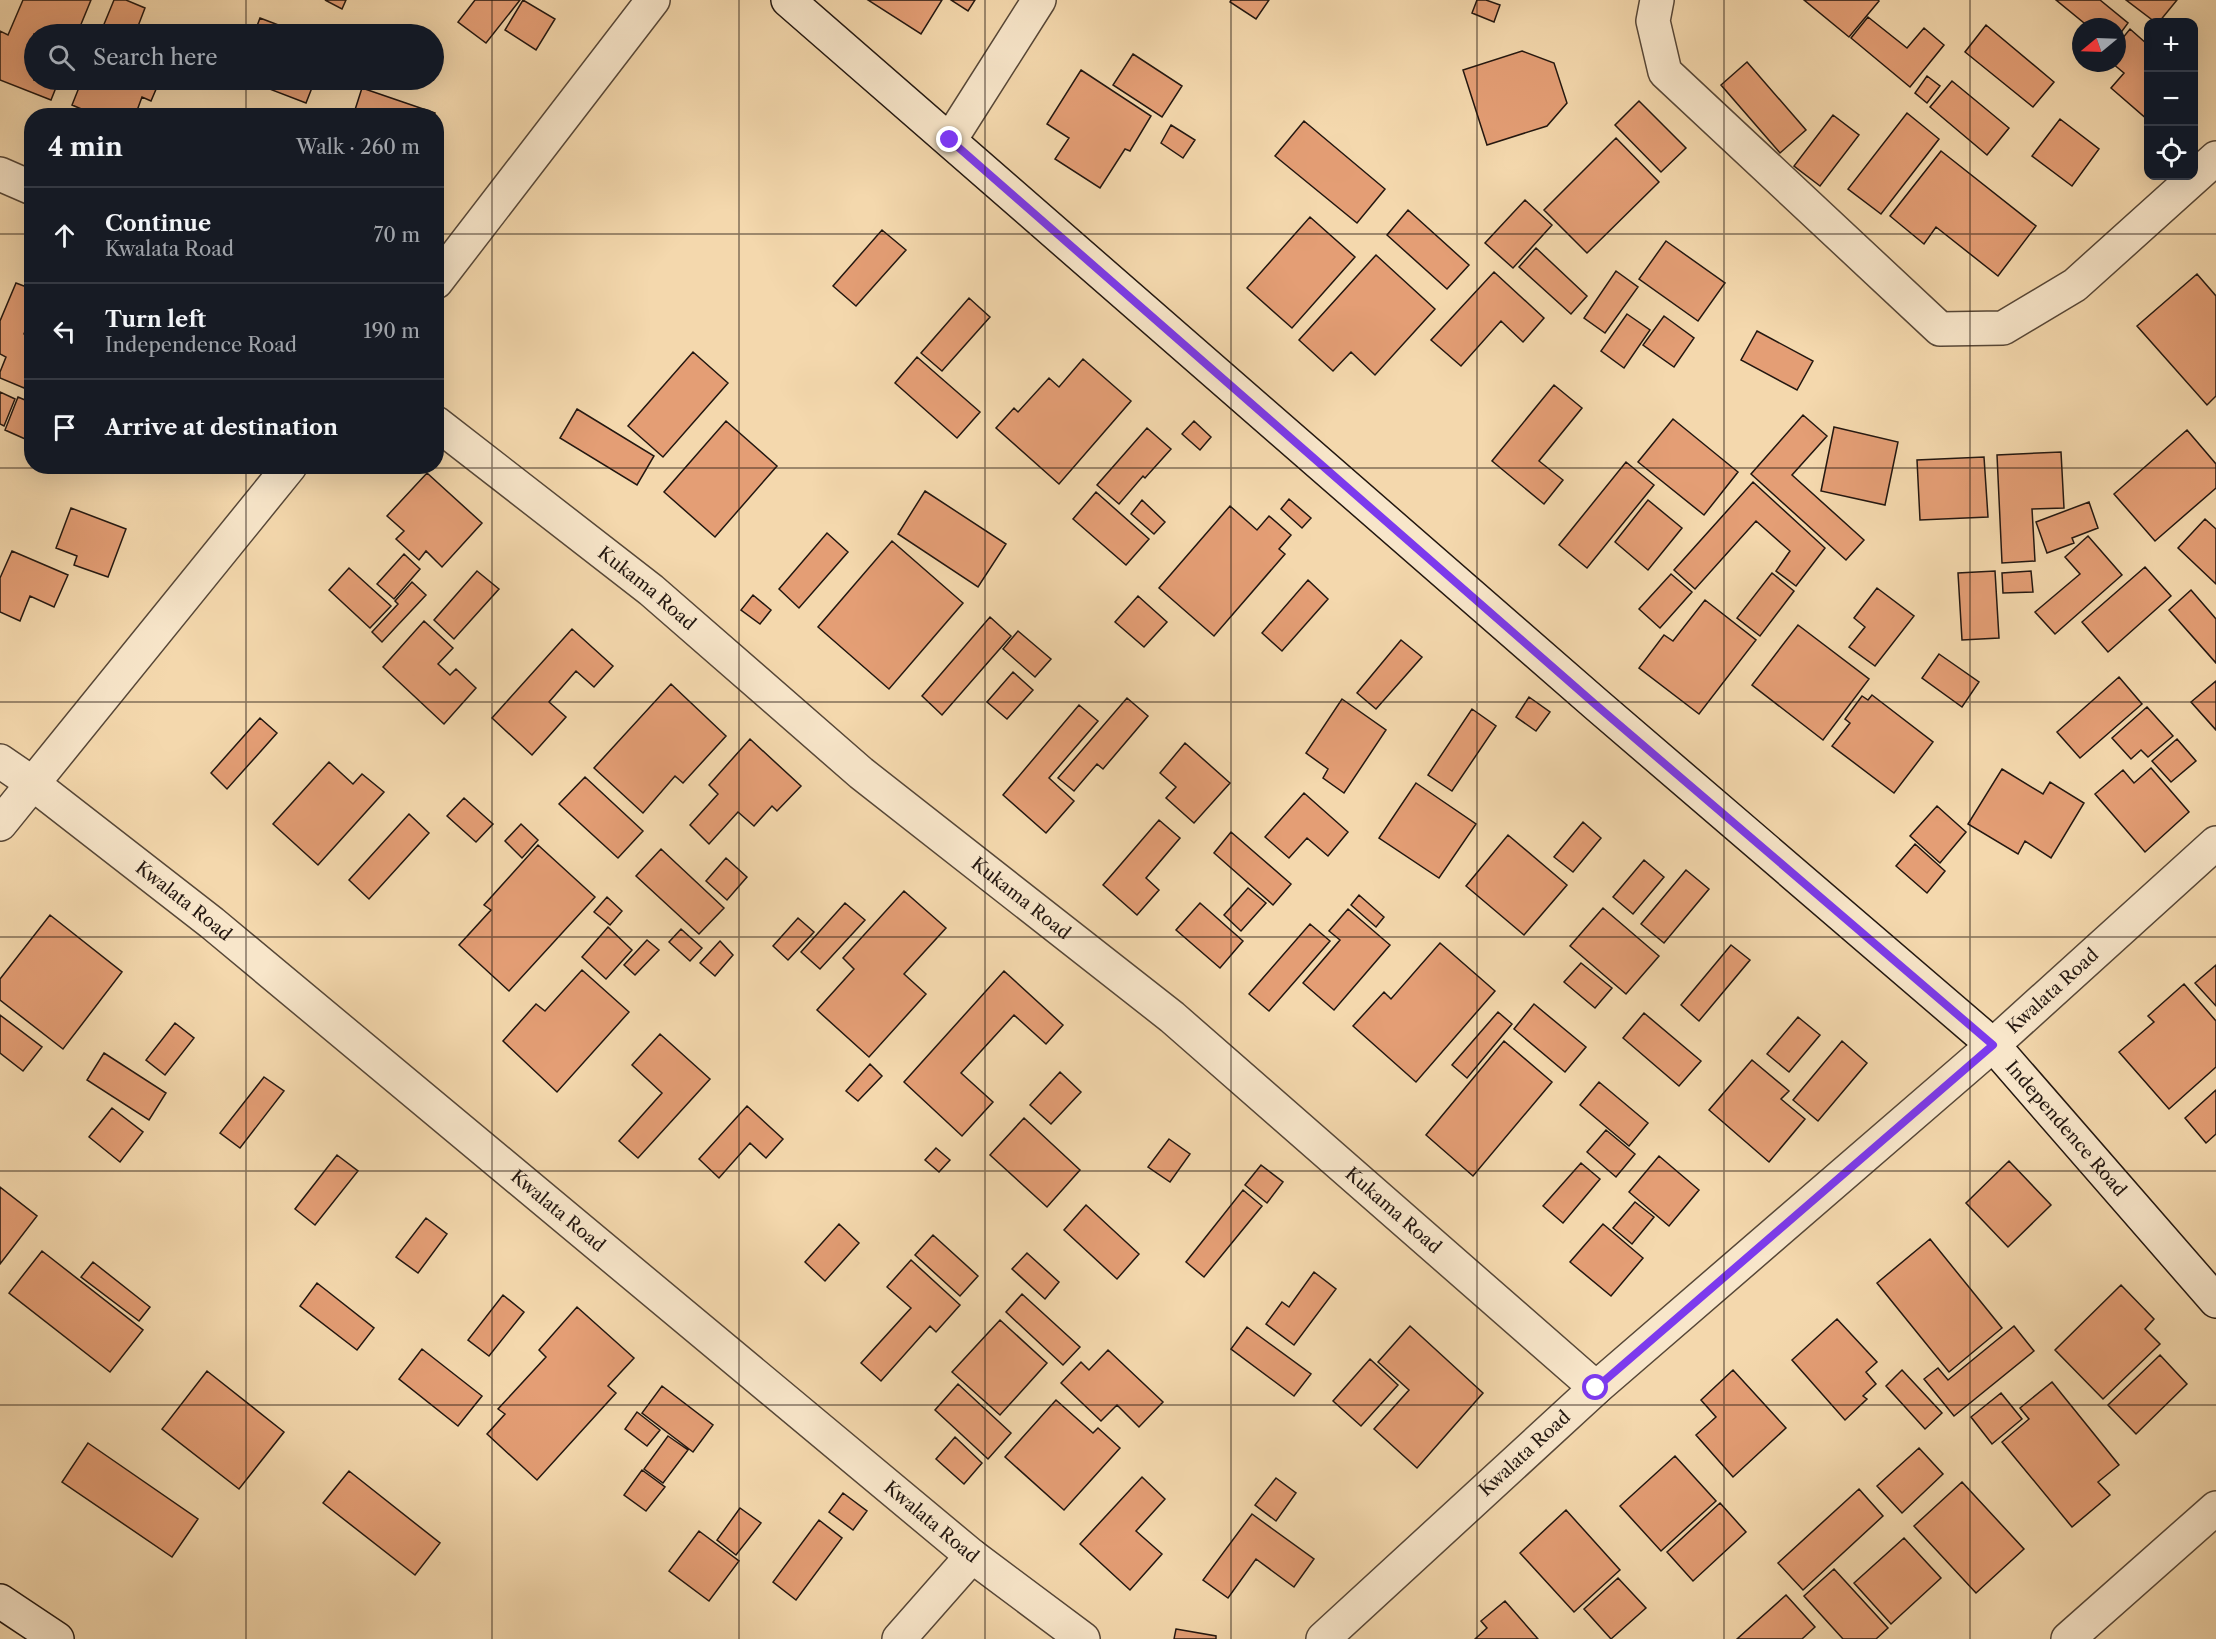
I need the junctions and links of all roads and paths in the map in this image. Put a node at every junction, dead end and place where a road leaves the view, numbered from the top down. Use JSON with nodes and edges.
{"nodes":[{"id":1,"x":653,"y":0,"type":"edge"},
{"id":2,"x":788,"y":0,"type":"edge"},
{"id":3,"x":1039,"y":0,"type":"edge"},
{"id":4,"x":1658,"y":0,"type":"edge"},
{"id":5,"x":950,"y":140,"type":"junction"},
{"id":6,"x":2216,"y":158,"type":"edge"},
{"id":7,"x":0,"y":174,"type":"edge"},
{"id":8,"x":24,"y":184,"type":"edge"},
{"id":9,"x":444,"y":272,"type":"edge"},
{"id":10,"x":444,"y":429,"type":"edge"},
{"id":11,"x":283,"y":474,"type":"edge"},
{"id":12,"x":0,"y":761,"type":"edge"},
{"id":13,"x":32,"y":783,"type":"junction"},
{"id":14,"x":0,"y":824,"type":"edge"},
{"id":15,"x":2216,"y":843,"type":"edge"},
{"id":16,"x":1993,"y":1045,"type":"junction"},
{"id":17,"x":2216,"y":1301,"type":"edge"},
{"id":18,"x":1596,"y":1388,"type":"junction"},
{"id":19,"x":2216,"y":1508,"type":"edge"},
{"id":20,"x":972,"y":1556,"type":"junction"},
{"id":21,"x":0,"y":1600,"type":"edge"},
{"id":22,"x":57,"y":1639,"type":"edge"},
{"id":23,"x":899,"y":1639,"type":"edge"},
{"id":24,"x":1083,"y":1639,"type":"edge"},
{"id":25,"x":1323,"y":1639,"type":"edge"},
{"id":26,"x":2068,"y":1639,"type":"edge"}],
"edges":[{"from":1,"to":9,"type":"street"},
{"from":2,"to":5,"type":"street","name":"Independence Road"},
{"from":3,"to":5,"type":"street"},
{"from":4,"to":6,"type":"street"},
{"from":5,"to":16,"type":"street","name":"Independence Road"},
{"from":7,"to":8,"type":"street"},
{"from":10,"to":18,"type":"street","name":"Kukama Road"},
{"from":11,"to":13,"type":"street"},
{"from":12,"to":13,"type":"street","name":"Kwalata Road"},
{"from":13,"to":14,"type":"street"},
{"from":13,"to":20,"type":"street","name":"Kwalata Road"},
{"from":15,"to":16,"type":"street","name":"Kwalata Road"},
{"from":16,"to":17,"type":"street","name":"Independence Road"},
{"from":16,"to":18,"type":"street","name":"Kwalata Road"},
{"from":18,"to":25,"type":"street","name":"Kwalata Road"},
{"from":19,"to":26,"type":"street"},
{"from":20,"to":23,"type":"street"},
{"from":20,"to":24,"type":"street","name":"Kwalata Road"},
{"from":21,"to":22,"type":"street"}]}
